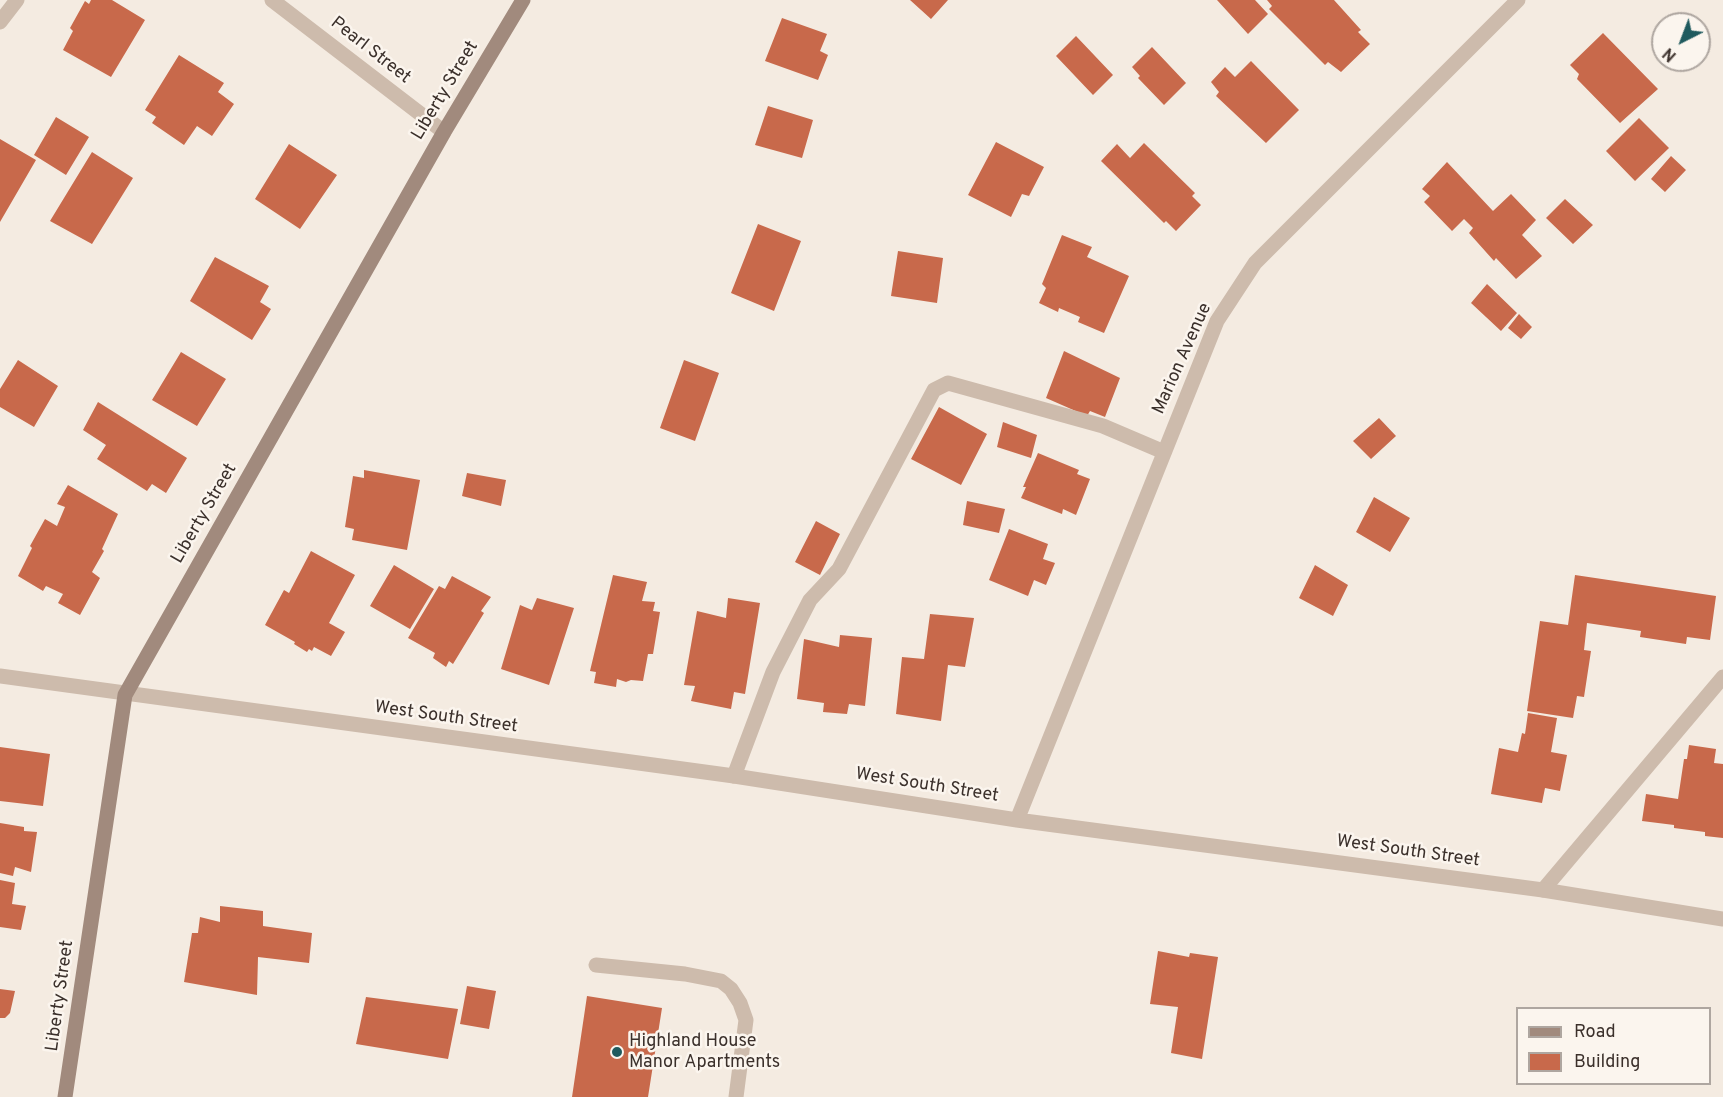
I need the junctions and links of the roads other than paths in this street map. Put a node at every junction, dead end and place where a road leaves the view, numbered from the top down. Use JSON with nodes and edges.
{"nodes":[{"id":1,"x":17,"y":0,"type":"edge"},
{"id":2,"x":272,"y":0,"type":"edge"},
{"id":3,"x":523,"y":0,"type":"edge"},
{"id":4,"x":1518,"y":0,"type":"edge"},
{"id":5,"x":0,"y":21,"type":"edge"},
{"id":6,"x":444,"y":132,"type":"junction"},
{"id":7,"x":1164,"y":453,"type":"junction"},
{"id":8,"x":0,"y":676,"type":"edge"},
{"id":9,"x":1723,"y":677,"type":"edge"},
{"id":10,"x":125,"y":695,"type":"junction"},
{"id":11,"x":734,"y":776,"type":"junction"},
{"id":12,"x":1017,"y":820,"type":"junction"},
{"id":13,"x":1543,"y":890,"type":"junction"},
{"id":14,"x":1723,"y":919,"type":"edge"},
{"id":15,"x":596,"y":965,"type":"dead end"},
{"id":16,"x":65,"y":1097,"type":"edge"},
{"id":17,"x":736,"y":1097,"type":"edge"}],
"edges":[{"from":1,"to":5,"type":"street"},
{"from":2,"to":6,"type":"street","name":"Pearl Street"},
{"from":3,"to":6,"type":"street","name":"Liberty Street"},
{"from":4,"to":7,"type":"street","name":"Marion Avenue"},
{"from":6,"to":10,"type":"street","name":"Liberty Street"},
{"from":7,"to":11,"type":"street"},
{"from":7,"to":12,"type":"street","name":"Marion Avenue"},
{"from":8,"to":10,"type":"street","name":"West South Street"},
{"from":9,"to":13,"type":"street"},
{"from":10,"to":11,"type":"street","name":"West South Street"},
{"from":10,"to":16,"type":"street","name":"Liberty Street"},
{"from":11,"to":12,"type":"street","name":"West South Street"},
{"from":12,"to":13,"type":"street","name":"West South Street"},
{"from":13,"to":14,"type":"street","name":"West South Street"},
{"from":15,"to":17,"type":"street"}]}
